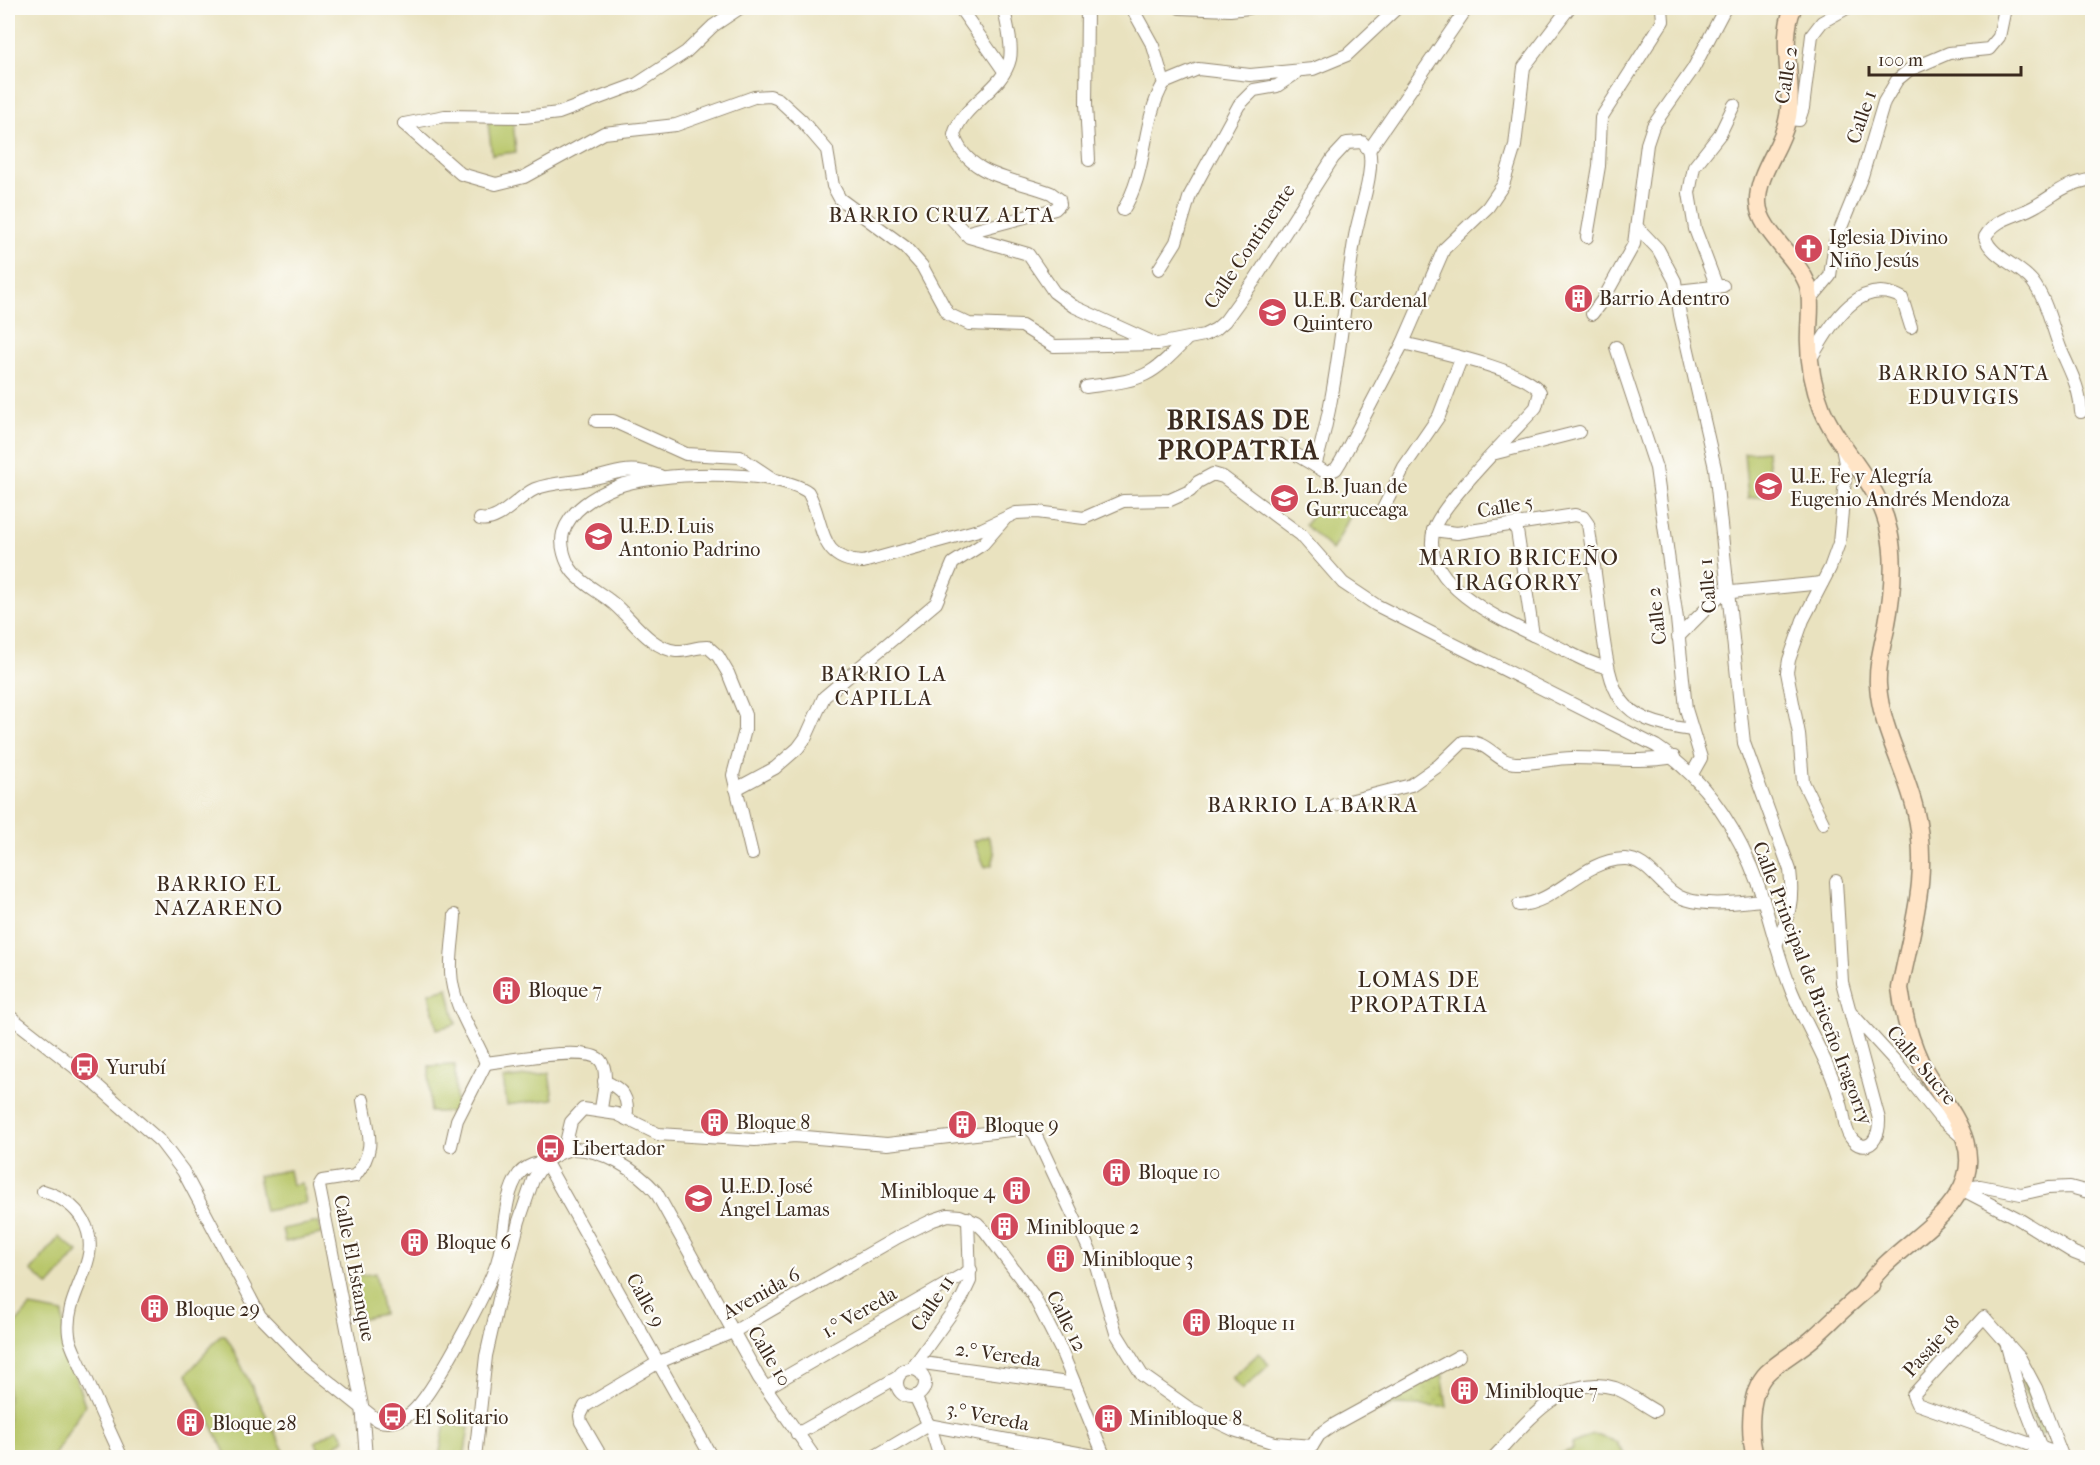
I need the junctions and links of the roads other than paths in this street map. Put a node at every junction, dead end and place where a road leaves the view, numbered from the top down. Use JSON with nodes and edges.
{"nodes":[{"id":1,"x":740,"y":8,"type":"edge"},
{"id":2,"x":960,"y":8,"type":"edge"},
{"id":3,"x":1004,"y":8,"type":"edge"},
{"id":4,"x":1087,"y":8,"type":"edge"},
{"id":5,"x":1132,"y":8,"type":"edge"},
{"id":6,"x":1179,"y":8,"type":"edge"},
{"id":7,"x":1250,"y":8,"type":"edge"},
{"id":8,"x":1397,"y":8,"type":"edge"},
{"id":9,"x":1467,"y":8,"type":"edge"},
{"id":10,"x":1569,"y":8,"type":"edge"},
{"id":11,"x":1662,"y":8,"type":"edge"},
{"id":12,"x":1725,"y":8,"type":"edge"},
{"id":13,"x":1793,"y":8,"type":"edge"},
{"id":14,"x":1847,"y":8,"type":"edge"},
{"id":15,"x":2005,"y":8,"type":"edge"},
{"id":16,"x":1004,"y":71,"type":"junction"},
{"id":17,"x":1298,"y":72,"type":"junction"},
{"id":18,"x":1164,"y":83,"type":"junction"},
{"id":19,"x":1734,"y":105,"type":"dead end"},
{"id":20,"x":1788,"y":119,"type":"junction"},
{"id":21,"x":1370,"y":150,"type":"junction"},
{"id":22,"x":1089,"y":160,"type":"dead end"},
{"id":23,"x":2092,"y":179,"type":"edge"},
{"id":24,"x":1123,"y":210,"type":"dead end"},
{"id":25,"x":951,"y":218,"type":"dead end"},
{"id":26,"x":1638,"y":227,"type":"junction"},
{"id":27,"x":965,"y":233,"type":"junction"},
{"id":28,"x":1587,"y":237,"type":"dead end"},
{"id":29,"x":1159,"y":268,"type":"dead end"},
{"id":30,"x":1677,"y":291,"type":"junction"},
{"id":31,"x":1810,"y":300,"type":"junction"},
{"id":32,"x":1592,"y":314,"type":"dead end"},
{"id":33,"x":1911,"y":327,"type":"dead end"},
{"id":34,"x":1187,"y":339,"type":"junction"},
{"id":35,"x":1403,"y":343,"type":"junction"},
{"id":36,"x":1158,"y":344,"type":"junction"},
{"id":37,"x":1616,"y":347,"type":"dead end"},
{"id":38,"x":1461,"y":359,"type":"junction"},
{"id":39,"x":1809,"y":361,"type":"junction"},
{"id":40,"x":1086,"y":387,"type":"dead end"},
{"id":41,"x":2081,"y":412,"type":"dead end"},
{"id":42,"x":596,"y":421,"type":"dead end"},
{"id":43,"x":1579,"y":432,"type":"dead end"},
{"id":44,"x":1840,"y":440,"type":"junction"},
{"id":45,"x":1280,"y":445,"type":"dead end"},
{"id":46,"x":1495,"y":453,"type":"junction"},
{"id":47,"x":1315,"y":466,"type":"junction"},
{"id":48,"x":667,"y":478,"type":"junction"},
{"id":49,"x":774,"y":479,"type":"junction"},
{"id":50,"x":1382,"y":511,"type":"dead end"},
{"id":51,"x":1006,"y":517,"type":"junction"},
{"id":52,"x":480,"y":519,"type":"dead end"},
{"id":53,"x":1516,"y":524,"type":"junction"},
{"id":54,"x":1433,"y":530,"type":"junction"},
{"id":55,"x":1822,"y":583,"type":"junction"},
{"id":56,"x":1726,"y":592,"type":"junction"},
{"id":57,"x":1533,"y":636,"type":"junction"},
{"id":58,"x":1678,"y":637,"type":"junction"},
{"id":59,"x":1606,"y":668,"type":"junction"},
{"id":60,"x":1692,"y":730,"type":"junction"},
{"id":61,"x":1674,"y":758,"type":"junction"},
{"id":62,"x":1692,"y":774,"type":"junction"},
{"id":63,"x":736,"y":789,"type":"junction"},
{"id":64,"x":1334,"y":805,"type":"dead end"},
{"id":65,"x":1823,"y":823,"type":"dead end"},
{"id":66,"x":752,"y":854,"type":"dead end"},
{"id":67,"x":1836,"y":881,"type":"dead end"},
{"id":68,"x":1763,"y":900,"type":"junction"},
{"id":69,"x":1519,"y":905,"type":"dead end"},
{"id":70,"x":455,"y":915,"type":"dead end"},
{"id":71,"x":1776,"y":945,"type":"junction"},
{"id":72,"x":1850,"y":1012,"type":"junction"},
{"id":73,"x":8,"y":1015,"type":"edge"},
{"id":74,"x":486,"y":1063,"type":"junction"},
{"id":75,"x":604,"y":1081,"type":"junction"},
{"id":76,"x":363,"y":1100,"type":"dead end"},
{"id":77,"x":601,"y":1110,"type":"junction"},
{"id":78,"x":626,"y":1119,"type":"junction"},
{"id":79,"x":1967,"y":1141,"type":"junction"},
{"id":80,"x":451,"y":1146,"type":"dead end"},
{"id":81,"x":564,"y":1151,"type":"junction"},
{"id":82,"x":545,"y":1161,"type":"junction"},
{"id":83,"x":1961,"y":1189,"type":"junction"},
{"id":84,"x":43,"y":1191,"type":"dead end"},
{"id":85,"x":2092,"y":1193,"type":"edge"},
{"id":86,"x":968,"y":1218,"type":"junction"},
{"id":87,"x":2092,"y":1260,"type":"edge"},
{"id":88,"x":971,"y":1270,"type":"junction"},
{"id":89,"x":733,"y":1332,"type":"junction"},
{"id":90,"x":2006,"y":1342,"type":"junction"},
{"id":91,"x":1458,"y":1356,"type":"dead end"},
{"id":92,"x":658,"y":1362,"type":"junction"},
{"id":93,"x":914,"y":1365,"type":"junction"},
{"id":94,"x":898,"y":1377,"type":"junction"},
{"id":95,"x":1075,"y":1384,"type":"junction"},
{"id":96,"x":766,"y":1388,"type":"junction"},
{"id":97,"x":915,"y":1396,"type":"junction"},
{"id":98,"x":362,"y":1405,"type":"junction"},
{"id":99,"x":1655,"y":1411,"type":"dead end"},
{"id":100,"x":928,"y":1425,"type":"junction"},
{"id":101,"x":797,"y":1434,"type":"junction"},
{"id":102,"x":1312,"y":1446,"type":"junction"},
{"id":103,"x":2041,"y":1448,"type":"junction"},
{"id":104,"x":2063,"y":1456,"type":"edge"},
{"id":105,"x":122,"y":1458,"type":"edge"},
{"id":106,"x":366,"y":1458,"type":"edge"},
{"id":107,"x":476,"y":1458,"type":"edge"},
{"id":108,"x":602,"y":1458,"type":"edge"},
{"id":109,"x":712,"y":1458,"type":"edge"},
{"id":110,"x":815,"y":1458,"type":"edge"},
{"id":111,"x":872,"y":1458,"type":"edge"},
{"id":112,"x":940,"y":1458,"type":"edge"},
{"id":113,"x":1105,"y":1458,"type":"edge"},
{"id":114,"x":1305,"y":1458,"type":"edge"},
{"id":115,"x":1493,"y":1458,"type":"edge"},
{"id":116,"x":1755,"y":1458,"type":"edge"},
{"id":117,"x":2028,"y":1458,"type":"edge"}],
"edges":[{"from":1,"to":36,"type":"street","name":"Calle Continente"},
{"from":2,"to":16,"type":"street"},
{"from":3,"to":16,"type":"street"},
{"from":4,"to":22,"type":"street"},
{"from":5,"to":18,"type":"street"},
{"from":6,"to":7,"type":"street"},
{"from":8,"to":17,"type":"street"},
{"from":9,"to":21,"type":"street"},
{"from":10,"to":35,"type":"street"},
{"from":11,"to":28,"type":"street"},
{"from":12,"to":26,"type":"street"},
{"from":13,"to":20,"type":"main road"},
{"from":14,"to":20,"type":"street","name":"Calle 2"},
{"from":15,"to":31,"type":"street","name":"Calle 1"},
{"from":16,"to":27,"type":"street"},
{"from":17,"to":18,"type":"street"},
{"from":17,"to":29,"type":"street"},
{"from":18,"to":24,"type":"street"},
{"from":19,"to":30,"type":"street"},
{"from":20,"to":31,"type":"main road"},
{"from":21,"to":34,"type":"street","name":"Calle Continente"},
{"from":21,"to":47,"type":"street"},
{"from":23,"to":41,"type":"street"},
{"from":25,"to":27,"type":"street"},
{"from":26,"to":30,"type":"street","name":"Calle 1"},
{"from":26,"to":32,"type":"street"},
{"from":27,"to":36,"type":"street"},
{"from":30,"to":56,"type":"street","name":"Calle 1"},
{"from":31,"to":39,"type":"main road"},
{"from":33,"to":39,"type":"street"},
{"from":34,"to":36,"type":"street","name":"Calle Continente"},
{"from":34,"to":40,"type":"street"},
{"from":35,"to":38,"type":"street"},
{"from":35,"to":47,"type":"street"},
{"from":37,"to":58,"type":"street","name":"Calle 2"},
{"from":38,"to":46,"type":"street"},
{"from":38,"to":50,"type":"street"},
{"from":39,"to":44,"type":"main road"},
{"from":42,"to":49,"type":"street"},
{"from":43,"to":46,"type":"street"},
{"from":44,"to":55,"type":"street"},
{"from":44,"to":79,"type":"main road"},
{"from":45,"to":47,"type":"street"},
{"from":46,"to":54,"type":"street"},
{"from":48,"to":49,"type":"street","name":"Calle Principal de Briceño Iragorry"},
{"from":48,"to":52,"type":"street"},
{"from":48,"to":63,"type":"street","name":"Calle Principal de Briceño Iragorry"},
{"from":49,"to":51,"type":"street","name":"Calle Principal de Briceño Iragorry"},
{"from":51,"to":61,"type":"street","name":"Calle Principal de Briceño Iragorry"},
{"from":51,"to":63,"type":"street"},
{"from":53,"to":54,"type":"street","name":"Calle 5"},
{"from":53,"to":57,"type":"street"},
{"from":53,"to":59,"type":"street","name":"Calle 5"},
{"from":54,"to":57,"type":"street"},
{"from":55,"to":56,"type":"street"},
{"from":55,"to":65,"type":"street"},
{"from":56,"to":58,"type":"street"},
{"from":56,"to":71,"type":"street","name":"Calle 1"},
{"from":57,"to":59,"type":"street"},
{"from":58,"to":60,"type":"street","name":"Calle 2"},
{"from":59,"to":60,"type":"street"},
{"from":60,"to":62,"type":"street","name":"Calle 2"},
{"from":61,"to":62,"type":"street","name":"Calle Principal de Briceño Iragorry"},
{"from":61,"to":64,"type":"street"},
{"from":62,"to":68,"type":"street","name":"Calle Principal de Briceño Iragorry"},
{"from":63,"to":66,"type":"street","name":"Calle Principal de Briceño Iragorry"},
{"from":67,"to":72,"type":"street"},
{"from":68,"to":69,"type":"street"},
{"from":68,"to":71,"type":"street","name":"Calle Principal de Briceño Iragorry"},
{"from":70,"to":74,"type":"street"},
{"from":71,"to":72,"type":"street","name":"Calle Principal de Briceño Iragorry"},
{"from":72,"to":79,"type":"street","name":"Calle Sucre"},
{"from":73,"to":98,"type":"street"},
{"from":74,"to":75,"type":"street"},
{"from":74,"to":80,"type":"street"},
{"from":75,"to":77,"type":"street"},
{"from":75,"to":78,"type":"street"},
{"from":76,"to":98,"type":"street","name":"Calle El Estanque"},
{"from":77,"to":78,"type":"street"},
{"from":77,"to":81,"type":"street"},
{"from":78,"to":102,"type":"street"},
{"from":79,"to":83,"type":"main road"},
{"from":81,"to":82,"type":"street"},
{"from":81,"to":89,"type":"street","name":"Calle 10"},
{"from":82,"to":92,"type":"street","name":"Calle 9"},
{"from":82,"to":98,"type":"street"},
{"from":82,"to":107,"type":"street"},
{"from":83,"to":85,"type":"street"},
{"from":83,"to":87,"type":"street"},
{"from":83,"to":116,"type":"main road"},
{"from":84,"to":105,"type":"street"},
{"from":86,"to":88,"type":"street","name":"Calle 11"},
{"from":86,"to":89,"type":"street","name":"Avenida 6"},
{"from":86,"to":95,"type":"street","name":"Calle 12"},
{"from":88,"to":93,"type":"street","name":"Calle 11"},
{"from":88,"to":96,"type":"street","name":"1.° Vereda"},
{"from":89,"to":92,"type":"street","name":"Avenida 6"},
{"from":89,"to":96,"type":"street","name":"Calle 10"},
{"from":90,"to":103,"type":"street"},
{"from":90,"to":103,"type":"street","name":"Pasaje 18"},
{"from":90,"to":104,"type":"street"},
{"from":91,"to":102,"type":"street"},
{"from":92,"to":108,"type":"street","name":"Avenida 6"},
{"from":92,"to":109,"type":"street","name":"Calle 9"},
{"from":93,"to":94,"type":"street","name":"Calle 11"},
{"from":93,"to":95,"type":"street","name":"2.° Vereda"},
{"from":93,"to":97,"type":"street"},
{"from":94,"to":97,"type":"street"},
{"from":94,"to":101,"type":"street"},
{"from":95,"to":113,"type":"street","name":"Calle 12"},
{"from":96,"to":101,"type":"street","name":"Calle 10"},
{"from":97,"to":100,"type":"street"},
{"from":98,"to":106,"type":"street"},
{"from":99,"to":115,"type":"street"},
{"from":100,"to":111,"type":"street","name":"3.° Vereda"},
{"from":100,"to":112,"type":"street"},
{"from":100,"to":113,"type":"street","name":"3.° Vereda"},
{"from":101,"to":110,"type":"street","name":"Calle 10"},
{"from":102,"to":114,"type":"street"},
{"from":103,"to":104,"type":"street"},
{"from":103,"to":117,"type":"street"}]}
